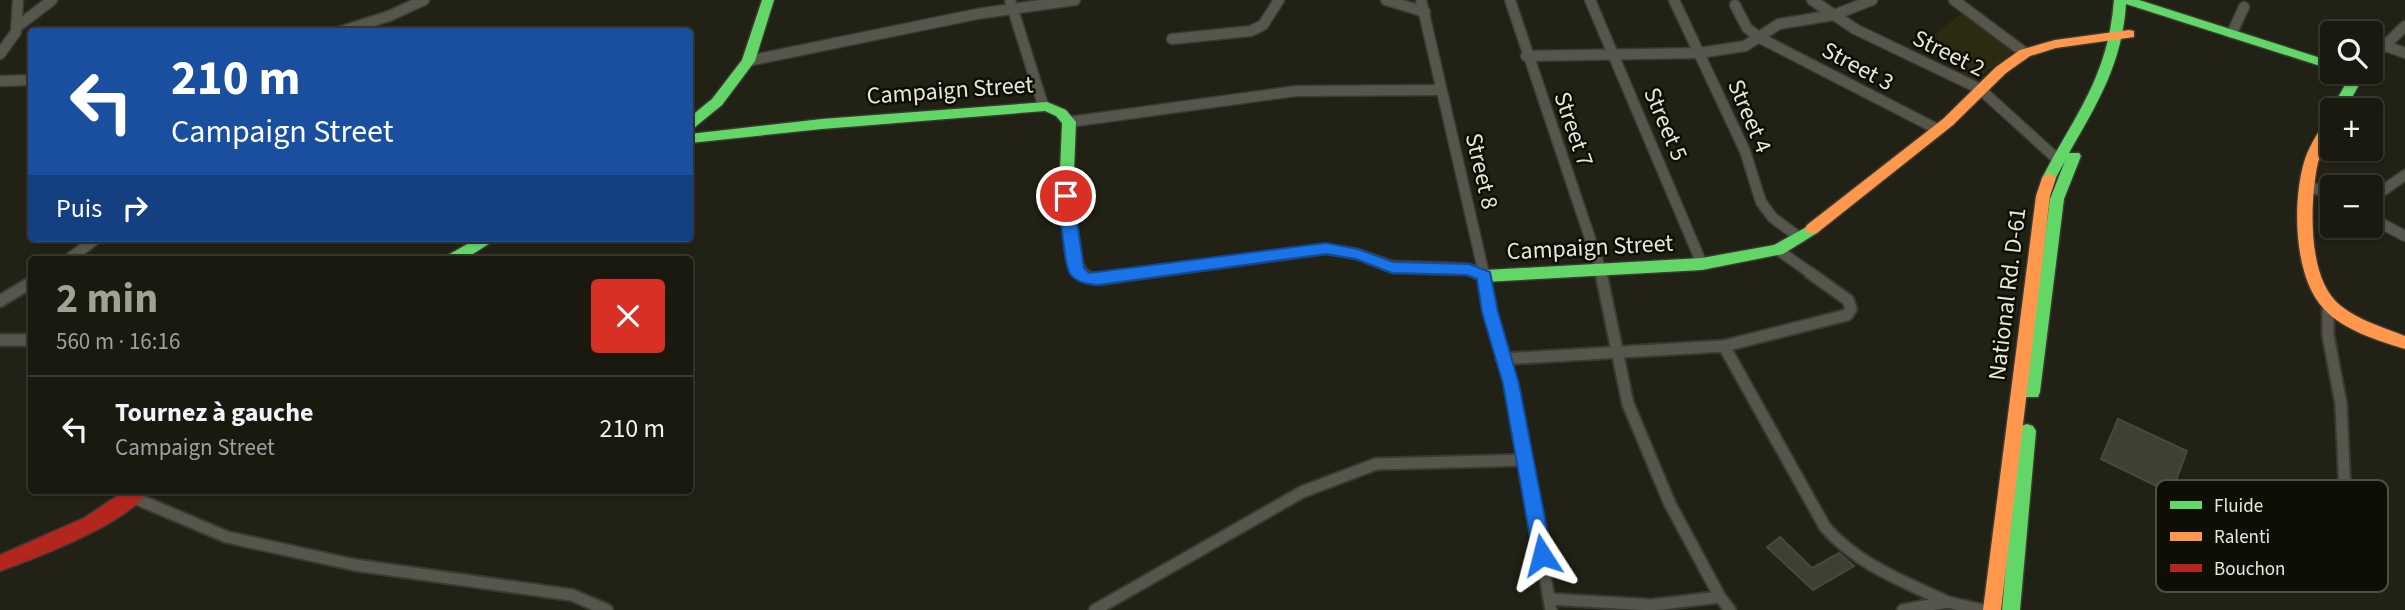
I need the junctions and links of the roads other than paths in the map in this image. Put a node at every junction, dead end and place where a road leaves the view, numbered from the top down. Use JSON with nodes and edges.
{"nodes":[{"id":1,"x":18,"y":0,"type":"edge"},
{"id":2,"x":52,"y":0,"type":"edge"},
{"id":3,"x":425,"y":0,"type":"edge"},
{"id":4,"x":768,"y":0,"type":"edge"},
{"id":5,"x":1010,"y":0,"type":"edge"},
{"id":6,"x":1075,"y":0,"type":"edge"},
{"id":7,"x":1279,"y":0,"type":"edge"},
{"id":8,"x":1386,"y":0,"type":"edge"},
{"id":9,"x":1422,"y":0,"type":"edge"},
{"id":10,"x":1510,"y":0,"type":"edge"},
{"id":11,"x":1590,"y":0,"type":"edge"},
{"id":12,"x":1674,"y":0,"type":"edge"},
{"id":13,"x":1812,"y":0,"type":"edge"},
{"id":14,"x":1872,"y":0,"type":"edge"},
{"id":15,"x":1954,"y":0,"type":"edge"},
{"id":16,"x":2126,"y":0,"type":"edge"},
{"id":17,"x":1735,"y":5,"type":"dead end"},
{"id":18,"x":2244,"y":7,"type":"dead end"},
{"id":19,"x":1016,"y":10,"type":"junction"},
{"id":20,"x":1425,"y":12,"type":"junction"},
{"id":21,"x":1834,"y":15,"type":"junction"},
{"id":22,"x":18,"y":26,"type":"junction"},
{"id":23,"x":2405,"y":26,"type":"edge"},
{"id":24,"x":352,"y":28,"type":"edge"},
{"id":25,"x":2232,"y":33,"type":"junction"},
{"id":26,"x":2123,"y":34,"type":"junction"},
{"id":27,"x":1760,"y":38,"type":"junction"},
{"id":28,"x":1172,"y":39,"type":"dead end"},
{"id":29,"x":2383,"y":45,"type":"joint"},
{"id":30,"x":1699,"y":53,"type":"junction"},
{"id":31,"x":2025,"y":53,"type":"junction"},
{"id":32,"x":2405,"y":53,"type":"edge"},
{"id":33,"x":0,"y":54,"type":"edge"},
{"id":34,"x":1613,"y":54,"type":"junction"},
{"id":35,"x":1526,"y":55,"type":"junction"},
{"id":36,"x":748,"y":61,"type":"junction"},
{"id":37,"x":2320,"y":62,"type":"edge"},
{"id":38,"x":28,"y":80,"type":"edge"},
{"id":39,"x":0,"y":81,"type":"edge"},
{"id":40,"x":1980,"y":89,"type":"junction"},
{"id":41,"x":1441,"y":90,"type":"junction"},
{"id":42,"x":1043,"y":105,"type":"junction"},
{"id":43,"x":693,"y":122,"type":"edge"},
{"id":44,"x":1069,"y":122,"type":"junction"},
{"id":45,"x":1937,"y":130,"type":"junction"},
{"id":46,"x":693,"y":139,"type":"edge"},
{"id":47,"x":2320,"y":144,"type":"edge"},
{"id":48,"x":2057,"y":159,"type":"junction"},
{"id":49,"x":2405,"y":175,"type":"edge"},
{"id":50,"x":2306,"y":184,"type":"junction"},
{"id":51,"x":2320,"y":191,"type":"edge"},
{"id":52,"x":2383,"y":191,"type":"edge"},
{"id":53,"x":2383,"y":224,"type":"edge"},
{"id":54,"x":2405,"y":236,"type":"edge"},
{"id":55,"x":1800,"y":239,"type":"junction"},
{"id":56,"x":92,"y":242,"type":"edge"},
{"id":57,"x":483,"y":242,"type":"edge"},
{"id":58,"x":1778,"y":250,"type":"junction"},
{"id":59,"x":73,"y":256,"type":"edge"},
{"id":60,"x":458,"y":256,"type":"edge"},
{"id":61,"x":1702,"y":264,"type":"junction"},
{"id":62,"x":1601,"y":271,"type":"junction"},
{"id":63,"x":1484,"y":276,"type":"junction"},
{"id":64,"x":28,"y":284,"type":"edge"},
{"id":65,"x":0,"y":301,"type":"edge"},
{"id":66,"x":2328,"y":304,"type":"junction"},
{"id":67,"x":0,"y":340,"type":"edge"},
{"id":68,"x":28,"y":340,"type":"edge"},
{"id":69,"x":2405,"y":343,"type":"edge"},
{"id":70,"x":1724,"y":346,"type":"junction"},
{"id":71,"x":1616,"y":353,"type":"junction"},
{"id":72,"x":1502,"y":359,"type":"junction"},
{"id":73,"x":1525,"y":460,"type":"junction"},
{"id":74,"x":2345,"y":480,"type":"edge"},
{"id":75,"x":135,"y":494,"type":"edge"},
{"id":76,"x":0,"y":563,"type":"edge"},
{"id":77,"x":1720,"y":597,"type":"junction"},
{"id":78,"x":1947,"y":602,"type":"junction"},
{"id":79,"x":1550,"y":605,"type":"edge"},
{"id":80,"x":607,"y":610,"type":"edge"},
{"id":81,"x":1095,"y":610,"type":"edge"},
{"id":82,"x":1730,"y":610,"type":"edge"},
{"id":83,"x":1903,"y":610,"type":"edge"},
{"id":84,"x":1983,"y":610,"type":"edge"},
{"id":85,"x":1993,"y":610,"type":"edge"},
{"id":86,"x":2011,"y":610,"type":"edge"}],
"edges":[{"from":1,"to":22,"type":"street"},
{"from":2,"to":22,"type":"street"},
{"from":3,"to":24,"type":"street"},
{"from":4,"to":36,"type":"main road"},
{"from":5,"to":19,"type":"street"},
{"from":6,"to":19,"type":"street"},
{"from":7,"to":28,"type":"street"},
{"from":8,"to":20,"type":"street"},
{"from":9,"to":20,"type":"street","name":"Street 8"},
{"from":10,"to":35,"type":"street","name":"Street 7"},
{"from":11,"to":34,"type":"street","name":"Street 5"},
{"from":12,"to":30,"type":"street","name":"Street 4"},
{"from":13,"to":21,"type":"street","name":"Street 2"},
{"from":14,"to":21,"type":"street"},
{"from":15,"to":31,"type":"street"},
{"from":16,"to":25,"type":"main road"},
{"from":16,"to":26,"type":"main road","name":"National Rd. D-61"},
{"from":17,"to":27,"type":"street"},
{"from":18,"to":25,"type":"street"},
{"from":19,"to":36,"type":"street"},
{"from":19,"to":42,"type":"street"},
{"from":20,"to":41,"type":"street","name":"Street 8"},
{"from":21,"to":27,"type":"street"},
{"from":21,"to":40,"type":"street","name":"Street 2"},
{"from":22,"to":33,"type":"street"},
{"from":23,"to":29,"type":"street"},
{"from":25,"to":37,"type":"main road"},
{"from":26,"to":31,"type":"main road","name":"Campaign Street"},
{"from":26,"to":48,"type":"main road","name":"National Rd. D-61"},
{"from":26,"to":86,"type":"main road","name":"National Rd. D-61"},
{"from":27,"to":30,"type":"street"},
{"from":27,"to":45,"type":"street","name":"Street 3"},
{"from":29,"to":32,"type":"street"},
{"from":30,"to":34,"type":"street"},
{"from":30,"to":55,"type":"street","name":"Street 4"},
{"from":31,"to":40,"type":"main road","name":"Campaign Street"},
{"from":34,"to":35,"type":"street"},
{"from":34,"to":61,"type":"street","name":"Street 5"},
{"from":35,"to":62,"type":"street","name":"Street 7"},
{"from":36,"to":43,"type":"main road"},
{"from":38,"to":39,"type":"street"},
{"from":40,"to":45,"type":"main road","name":"Campaign Street"},
{"from":40,"to":48,"type":"street","name":"Street 2"},
{"from":41,"to":44,"type":"street"},
{"from":41,"to":63,"type":"street","name":"Street 8"},
{"from":42,"to":44,"type":"main road","name":"Campaign Street"},
{"from":42,"to":46,"type":"main road","name":"Campaign Street"},
{"from":44,"to":63,"type":"main road","name":"Campaign Street"},
{"from":45,"to":55,"type":"main road","name":"Campaign Street"},
{"from":47,"to":50,"type":"main road"},
{"from":48,"to":85,"type":"main road","name":"National Rd. D-61"},
{"from":49,"to":52,"type":"street"},
{"from":50,"to":51,"type":"street"},
{"from":50,"to":66,"type":"main road"},
{"from":53,"to":54,"type":"street"},
{"from":55,"to":58,"type":"main road","name":"Campaign Street"},
{"from":56,"to":59,"type":"street"},
{"from":57,"to":60,"type":"main road"},
{"from":58,"to":61,"type":"main road","name":"Campaign Street"},
{"from":58,"to":70,"type":"street"},
{"from":61,"to":62,"type":"main road","name":"Campaign Street"},
{"from":62,"to":63,"type":"main road","name":"Campaign Street"},
{"from":62,"to":71,"type":"street","name":"Street 7"},
{"from":63,"to":72,"type":"street","name":"Street 8"},
{"from":64,"to":65,"type":"street"},
{"from":66,"to":69,"type":"main road"},
{"from":66,"to":74,"type":"street"},
{"from":67,"to":68,"type":"street"},
{"from":70,"to":71,"type":"street"},
{"from":70,"to":78,"type":"street"},
{"from":71,"to":72,"type":"street"},
{"from":71,"to":77,"type":"street","name":"Street 7"},
{"from":72,"to":73,"type":"street","name":"Street 8"},
{"from":73,"to":79,"type":"street","name":"Street 8"},
{"from":73,"to":81,"type":"street"},
{"from":75,"to":76,"type":"main road"},
{"from":75,"to":80,"type":"street"},
{"from":77,"to":79,"type":"street"},
{"from":77,"to":82,"type":"street","name":"Street 7"},
{"from":78,"to":83,"type":"street"},
{"from":78,"to":84,"type":"street"}]}
